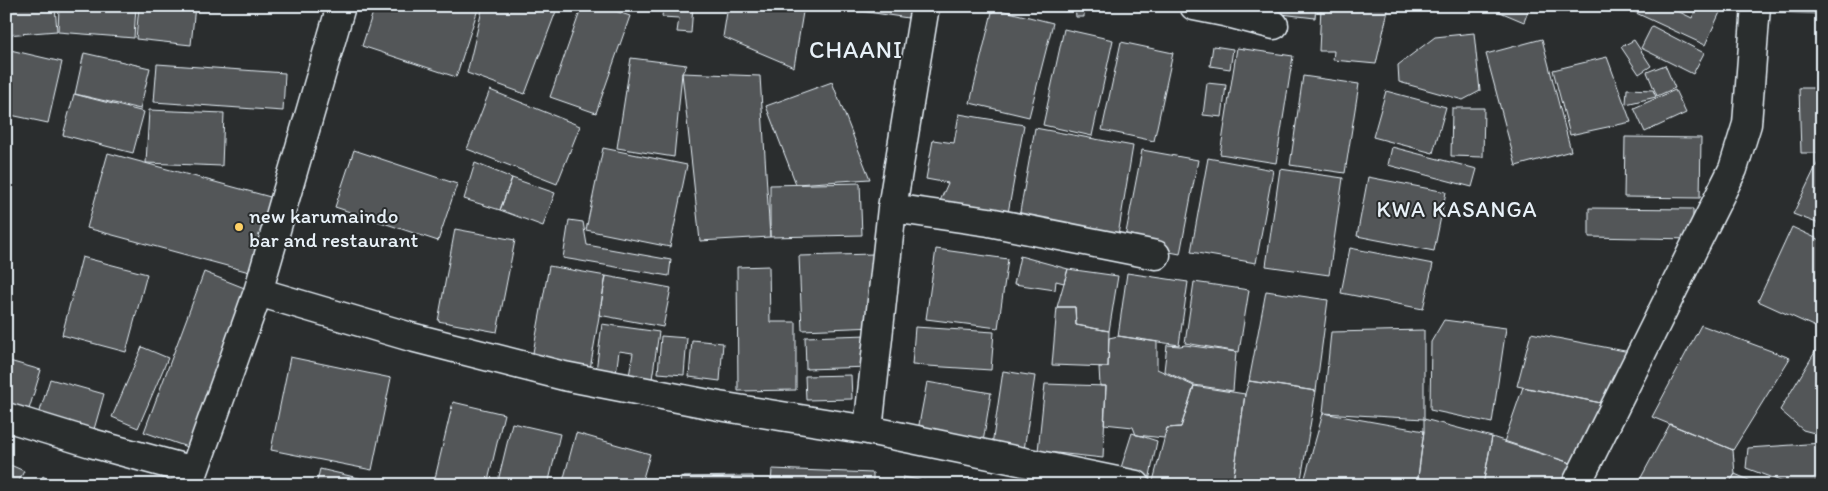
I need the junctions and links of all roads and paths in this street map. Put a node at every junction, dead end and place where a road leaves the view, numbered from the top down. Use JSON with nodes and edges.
{"nodes":[{"id":1,"x":341,"y":6,"type":"edge"},
{"id":2,"x":925,"y":6,"type":"edge"},
{"id":3,"x":1194,"y":6,"type":"edge"},
{"id":4,"x":1756,"y":6,"type":"edge"},
{"id":5,"x":1224,"y":9,"type":"edge"},
{"id":6,"x":1274,"y":25,"type":"dead end"},
{"id":7,"x":892,"y":208,"type":"junction"},
{"id":8,"x":1156,"y":255,"type":"dead end"},
{"id":9,"x":258,"y":292,"type":"junction"},
{"id":10,"x":6,"y":417,"type":"edge"},
{"id":11,"x":868,"y":430,"type":"junction"},
{"id":12,"x":191,"y":478,"type":"edge"},
{"id":13,"x":1136,"y":485,"type":"edge"},
{"id":14,"x":1576,"y":485,"type":"edge"}],
"edges":[{"from":1,"to":9,"type":"street"},
{"from":2,"to":7,"type":"street"},
{"from":3,"to":5,"type":"street"},
{"from":4,"to":14,"type":"street"},
{"from":5,"to":6,"type":"street"},
{"from":7,"to":8,"type":"street"},
{"from":7,"to":11,"type":"street"},
{"from":9,"to":11,"type":"street"},
{"from":9,"to":12,"type":"street"},
{"from":10,"to":12,"type":"street"},
{"from":11,"to":13,"type":"street"}]}
